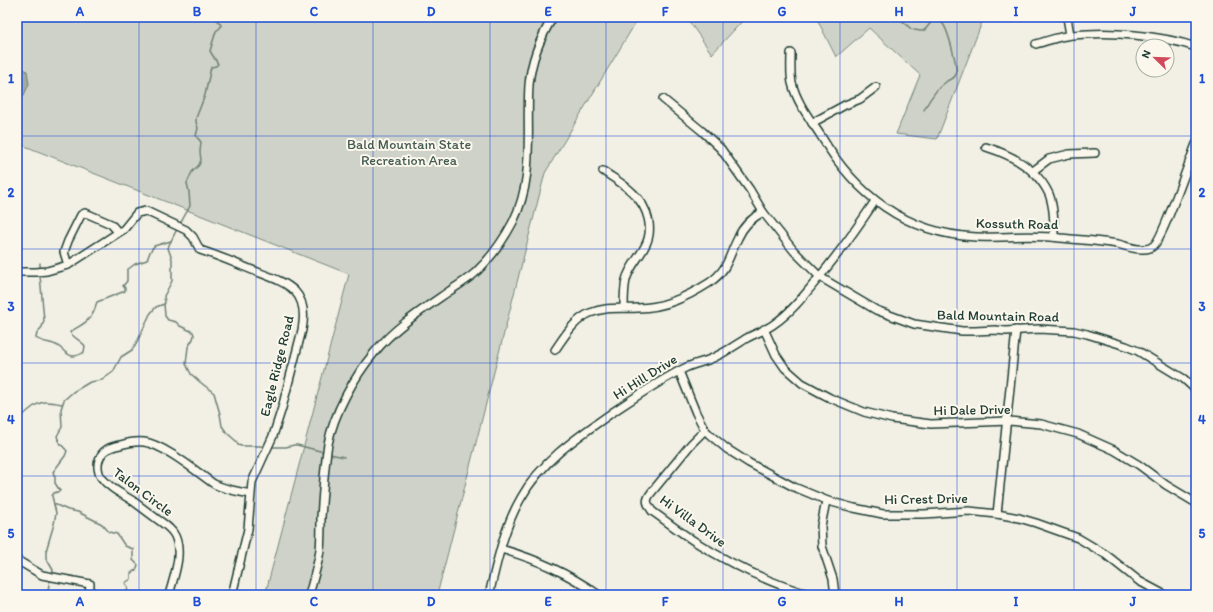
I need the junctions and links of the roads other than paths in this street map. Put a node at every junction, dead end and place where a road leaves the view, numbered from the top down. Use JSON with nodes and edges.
{"nodes":[{"id":1,"x":553,"y":17,"type":"edge"},
{"id":2,"x":1068,"y":17,"type":"edge"},
{"id":3,"x":1070,"y":35,"type":"junction"},
{"id":4,"x":1036,"y":44,"type":"dead end"},
{"id":5,"x":1196,"y":47,"type":"edge"},
{"id":6,"x":791,"y":53,"type":"dead end"},
{"id":7,"x":876,"y":87,"type":"dead end"},
{"id":8,"x":663,"y":99,"type":"dead end"},
{"id":9,"x":812,"y":123,"type":"junction"},
{"id":10,"x":1196,"y":144,"type":"edge"},
{"id":11,"x":986,"y":147,"type":"dead end"},
{"id":12,"x":1095,"y":153,"type":"dead end"},
{"id":13,"x":603,"y":171,"type":"dead end"},
{"id":14,"x":1033,"y":171,"type":"junction"},
{"id":15,"x":875,"y":201,"type":"junction"},
{"id":16,"x":763,"y":212,"type":"junction"},
{"id":17,"x":118,"y":232,"type":"junction"},
{"id":18,"x":1054,"y":237,"type":"junction"},
{"id":19,"x":68,"y":265,"type":"junction"},
{"id":20,"x":17,"y":272,"type":"edge"},
{"id":21,"x":820,"y":277,"type":"junction"},
{"id":22,"x":624,"y":308,"type":"junction"},
{"id":23,"x":764,"y":329,"type":"junction"},
{"id":24,"x":1016,"y":330,"type":"junction"},
{"id":25,"x":555,"y":350,"type":"dead end"},
{"id":26,"x":679,"y":371,"type":"junction"},
{"id":27,"x":1196,"y":390,"type":"edge"},
{"id":28,"x":1007,"y":421,"type":"junction"},
{"id":29,"x":705,"y":430,"type":"junction"},
{"id":30,"x":250,"y":494,"type":"junction"},
{"id":31,"x":826,"y":500,"type":"junction"},
{"id":32,"x":1196,"y":503,"type":"edge"},
{"id":33,"x":997,"y":514,"type":"junction"},
{"id":34,"x":501,"y":549,"type":"junction"},
{"id":35,"x":17,"y":560,"type":"edge"},
{"id":36,"x":89,"y":595,"type":"edge"},
{"id":37,"x":169,"y":595,"type":"edge"},
{"id":38,"x":232,"y":595,"type":"edge"},
{"id":39,"x":309,"y":595,"type":"edge"},
{"id":40,"x":489,"y":595,"type":"edge"},
{"id":41,"x":599,"y":595,"type":"edge"},
{"id":42,"x":811,"y":595,"type":"edge"},
{"id":43,"x":835,"y":595,"type":"edge"},
{"id":44,"x":1165,"y":595,"type":"edge"}],
"edges":[{"from":1,"to":39,"type":"street"},
{"from":2,"to":3,"type":"street"},
{"from":3,"to":4,"type":"street"},
{"from":3,"to":5,"type":"street"},
{"from":6,"to":9,"type":"street","name":"Kossuth Road"},
{"from":7,"to":9,"type":"street"},
{"from":8,"to":16,"type":"street","name":"Bald Mountain Road"},
{"from":9,"to":15,"type":"street","name":"Kossuth Road"},
{"from":10,"to":18,"type":"street","name":"Kossuth Road"},
{"from":11,"to":14,"type":"street"},
{"from":12,"to":14,"type":"street"},
{"from":13,"to":22,"type":"street"},
{"from":14,"to":18,"type":"street"},
{"from":15,"to":18,"type":"street","name":"Kossuth Road"},
{"from":15,"to":21,"type":"street","name":"Hi Hill Drive"},
{"from":16,"to":21,"type":"street","name":"Bald Mountain Road"},
{"from":16,"to":22,"type":"street"},
{"from":17,"to":19,"type":"street","name":"Eagle Ridge Road"},
{"from":17,"to":19,"type":"street"},
{"from":17,"to":30,"type":"street","name":"Eagle Ridge Road"},
{"from":19,"to":20,"type":"street","name":"Eagle Ridge Road"},
{"from":21,"to":23,"type":"street","name":"Hi Hill Drive"},
{"from":21,"to":24,"type":"street","name":"Bald Mountain Road"},
{"from":22,"to":25,"type":"street"},
{"from":23,"to":26,"type":"street","name":"Hi Hill Drive"},
{"from":23,"to":28,"type":"street","name":"Hi Dale Drive"},
{"from":24,"to":27,"type":"street","name":"Bald Mountain Road"},
{"from":24,"to":28,"type":"street"},
{"from":26,"to":29,"type":"street","name":"Hi Crest Drive"},
{"from":26,"to":34,"type":"street","name":"Hi Hill Drive"},
{"from":28,"to":32,"type":"street","name":"Hi Dale Drive"},
{"from":28,"to":33,"type":"street"},
{"from":29,"to":31,"type":"street","name":"Hi Crest Drive"},
{"from":29,"to":42,"type":"street","name":"Hi Villa Drive"},
{"from":30,"to":37,"type":"street","name":"Talon Circle"},
{"from":30,"to":38,"type":"street","name":"Eagle Ridge Road"},
{"from":31,"to":33,"type":"street","name":"Hi Crest Drive"},
{"from":31,"to":43,"type":"street"},
{"from":33,"to":44,"type":"street","name":"Hi Crest Drive"},
{"from":34,"to":40,"type":"street","name":"Hi Hill Drive"},
{"from":34,"to":41,"type":"street"},
{"from":35,"to":36,"type":"street"}]}
